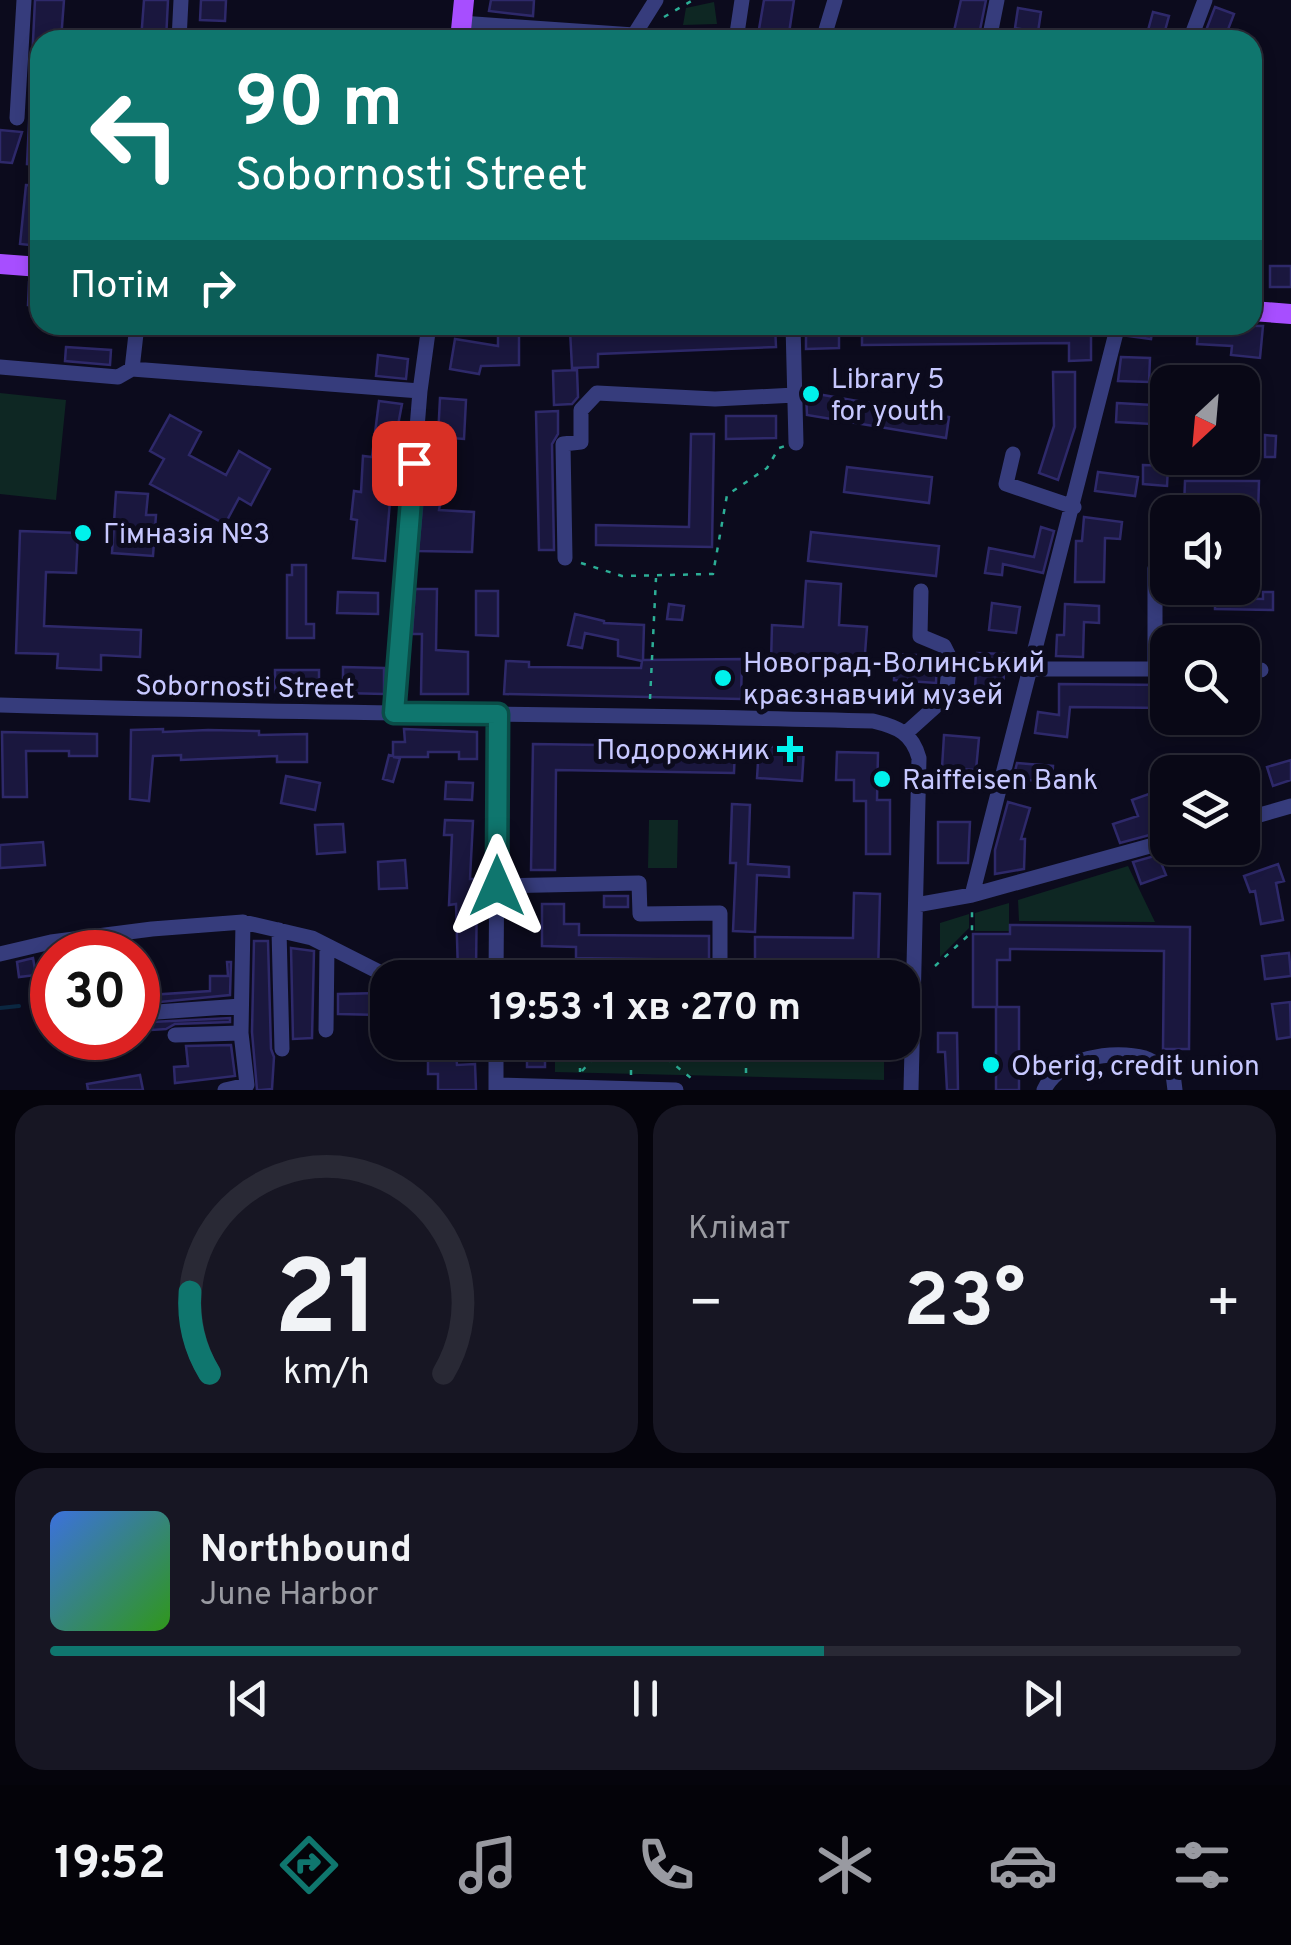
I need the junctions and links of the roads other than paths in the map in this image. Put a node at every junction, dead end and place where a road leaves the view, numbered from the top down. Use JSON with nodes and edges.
{"nodes":[{"id":1,"x":24,"y":0,"type":"edge"},
{"id":2,"x":181,"y":0,"type":"edge"},
{"id":3,"x":464,"y":0,"type":"edge"},
{"id":4,"x":656,"y":0,"type":"edge"},
{"id":5,"x":742,"y":0,"type":"edge"},
{"id":6,"x":835,"y":0,"type":"edge"},
{"id":7,"x":997,"y":0,"type":"edge"},
{"id":8,"x":1205,"y":0,"type":"edge"},
{"id":9,"x":180,"y":30,"type":"edge"},
{"id":10,"x":461,"y":30,"type":"edge"},
{"id":11,"x":638,"y":30,"type":"edge"},
{"id":12,"x":738,"y":30,"type":"edge"},
{"id":13,"x":826,"y":30,"type":"edge"},
{"id":14,"x":991,"y":30,"type":"edge"},
{"id":15,"x":1194,"y":30,"type":"edge"},
{"id":16,"x":17,"y":118,"type":"dead end"},
{"id":17,"x":0,"y":264,"type":"edge"},
{"id":18,"x":30,"y":266,"type":"edge"},
{"id":19,"x":1262,"y":312,"type":"edge"},
{"id":20,"x":1291,"y":314,"type":"edge"},
{"id":21,"x":136,"y":335,"type":"edge"},
{"id":22,"x":428,"y":335,"type":"edge"},
{"id":23,"x":793,"y":335,"type":"edge"},
{"id":24,"x":1116,"y":335,"type":"edge"},
{"id":25,"x":0,"y":366,"type":"edge"},
{"id":26,"x":132,"y":369,"type":"junction"},
{"id":27,"x":420,"y":391,"type":"junction"},
{"id":28,"x":795,"y":395,"type":"junction"},
{"id":29,"x":796,"y":443,"type":"road end"},
{"id":30,"x":1014,"y":454,"type":"dead end"},
{"id":31,"x":1074,"y":506,"type":"junction"},
{"id":32,"x":565,"y":558,"type":"road end"},
{"id":33,"x":921,"y":591,"type":"dead end"},
{"id":34,"x":1028,"y":668,"type":"junction"},
{"id":35,"x":1150,"y":669,"type":"edge"},
{"id":36,"x":0,"y":705,"type":"edge"},
{"id":37,"x":394,"y":713,"type":"junction"},
{"id":38,"x":498,"y":714,"type":"junction"},
{"id":39,"x":906,"y":732,"type":"junction"},
{"id":40,"x":1291,"y":806,"type":"edge"},
{"id":41,"x":1260,"y":815,"type":"edge"},
{"id":42,"x":1150,"y":847,"type":"edge"},
{"id":43,"x":497,"y":886,"type":"junction"},
{"id":44,"x":972,"y":903,"type":"junction"},
{"id":45,"x":916,"y":905,"type":"junction"},
{"id":46,"x":243,"y":922,"type":"junction"},
{"id":47,"x":279,"y":930,"type":"junction"},
{"id":48,"x":327,"y":946,"type":"junction"},
{"id":49,"x":0,"y":954,"type":"edge"},
{"id":50,"x":496,"y":960,"type":"edge"},
{"id":51,"x":720,"y":960,"type":"edge"},
{"id":52,"x":370,"y":968,"type":"edge"},
{"id":53,"x":241,"y":1006,"type":"junction"},
{"id":54,"x":160,"y":1012,"type":"edge"},
{"id":55,"x":326,"y":1030,"type":"dead end"},
{"id":56,"x":241,"y":1033,"type":"junction"},
{"id":57,"x":175,"y":1036,"type":"dead end"},
{"id":58,"x":282,"y":1049,"type":"dead end"},
{"id":59,"x":496,"y":1060,"type":"edge"},
{"id":60,"x":584,"y":1082,"type":"edge"},
{"id":61,"x":496,"y":1087,"type":"edge"},
{"id":62,"x":225,"y":1090,"type":"edge"},
{"id":63,"x":676,"y":1090,"type":"edge"},
{"id":64,"x":912,"y":1090,"type":"edge"},
{"id":65,"x":1044,"y":1090,"type":"edge"},
{"id":66,"x":1175,"y":1090,"type":"edge"}],
"edges":[{"from":1,"to":16,"type":"street"},
{"from":2,"to":9,"type":"street"},
{"from":3,"to":10,"type":"main road"},
{"from":4,"to":11,"type":"street"},
{"from":5,"to":12,"type":"street"},
{"from":6,"to":13,"type":"street"},
{"from":7,"to":14,"type":"street"},
{"from":8,"to":15,"type":"street"},
{"from":17,"to":18,"type":"main road"},
{"from":19,"to":20,"type":"main road"},
{"from":21,"to":26,"type":"street"},
{"from":22,"to":27,"type":"street"},
{"from":23,"to":28,"type":"street"},
{"from":24,"to":31,"type":"street"},
{"from":25,"to":26,"type":"street"},
{"from":26,"to":27,"type":"street"},
{"from":27,"to":37,"type":"street"},
{"from":28,"to":29,"type":"street"},
{"from":28,"to":32,"type":"street"},
{"from":30,"to":31,"type":"street"},
{"from":31,"to":34,"type":"street"},
{"from":33,"to":39,"type":"street"},
{"from":34,"to":35,"type":"street"},
{"from":34,"to":44,"type":"street"},
{"from":36,"to":37,"type":"street","name":"Sobornosti Street"},
{"from":37,"to":38,"type":"street","name":"Sobornosti Street"},
{"from":38,"to":39,"type":"street","name":"Sobornosti Street"},
{"from":38,"to":43,"type":"street"},
{"from":39,"to":45,"type":"street"},
{"from":40,"to":41,"type":"street"},
{"from":42,"to":44,"type":"street"},
{"from":43,"to":50,"type":"street"},
{"from":43,"to":51,"type":"street"},
{"from":44,"to":45,"type":"street"},
{"from":45,"to":64,"type":"street"},
{"from":46,"to":47,"type":"street"},
{"from":46,"to":49,"type":"street"},
{"from":46,"to":53,"type":"street"},
{"from":47,"to":48,"type":"street"},
{"from":47,"to":58,"type":"street"},
{"from":48,"to":52,"type":"street"},
{"from":48,"to":55,"type":"street"},
{"from":53,"to":54,"type":"street"},
{"from":53,"to":56,"type":"street"},
{"from":56,"to":57,"type":"street"},
{"from":56,"to":62,"type":"street"},
{"from":59,"to":61,"type":"street"},
{"from":60,"to":61,"type":"street"},
{"from":60,"to":63,"type":"street"},
{"from":65,"to":66,"type":"street"}]}
